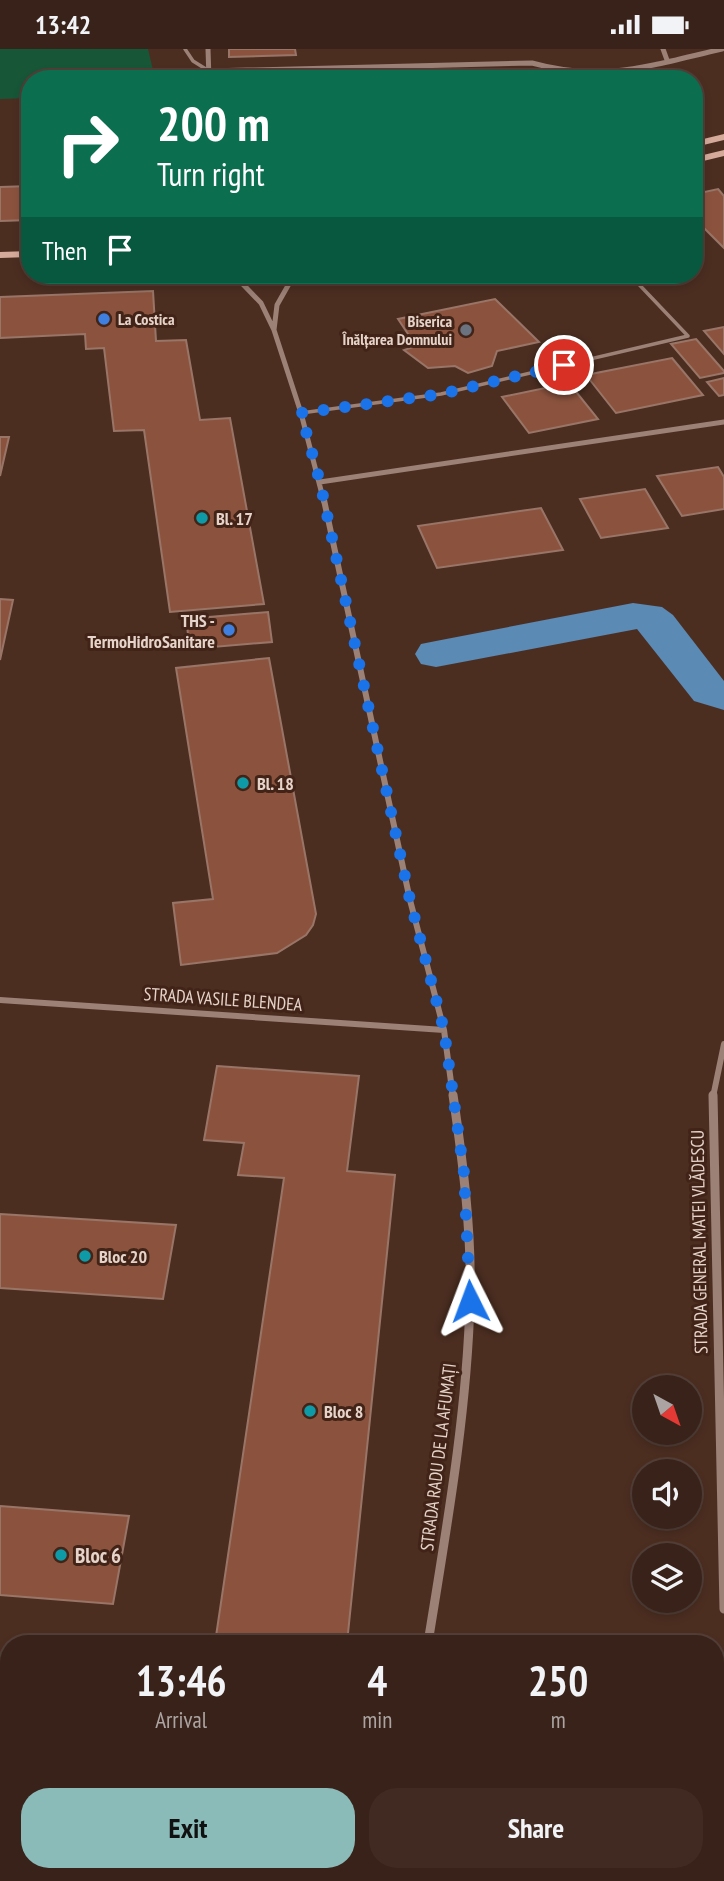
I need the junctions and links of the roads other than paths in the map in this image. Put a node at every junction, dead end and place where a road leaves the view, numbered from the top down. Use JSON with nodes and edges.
{"nodes":[{"id":1,"x":185,"y":49,"type":"edge"},
{"id":2,"x":208,"y":49,"type":"edge"},
{"id":3,"x":663,"y":49,"type":"edge"},
{"id":4,"x":723,"y":49,"type":"edge"},
{"id":5,"x":667,"y":60,"type":"junction"},
{"id":6,"x":207,"y":70,"type":"edge"},
{"id":7,"x":209,"y":70,"type":"edge"},
{"id":8,"x":250,"y":70,"type":"edge"},
{"id":9,"x":559,"y":70,"type":"edge"},
{"id":10,"x":622,"y":70,"type":"edge"},
{"id":11,"x":724,"y":137,"type":"edge"},
{"id":12,"x":703,"y":142,"type":"edge"},
{"id":13,"x":724,"y":153,"type":"edge"},
{"id":14,"x":703,"y":158,"type":"edge"},
{"id":15,"x":21,"y":254,"type":"edge"},
{"id":16,"x":0,"y":255,"type":"edge"},
{"id":17,"x":242,"y":284,"type":"edge"},
{"id":18,"x":289,"y":284,"type":"edge"},
{"id":19,"x":639,"y":284,"type":"edge"},
{"id":20,"x":274,"y":330,"type":"junction"},
{"id":21,"x":301,"y":413,"type":"junction"},
{"id":22,"x":724,"y":422,"type":"edge"},
{"id":23,"x":320,"y":482,"type":"junction"},
{"id":24,"x":0,"y":1000,"type":"edge"},
{"id":25,"x":444,"y":1030,"type":"junction"},
{"id":26,"x":724,"y":1044,"type":"edge"},
{"id":27,"x":721,"y":1068,"type":"edge"},
{"id":28,"x":713,"y":1287,"type":"junction"},
{"id":29,"x":724,"y":1288,"type":"edge"},
{"id":30,"x":724,"y":1609,"type":"edge"},
{"id":31,"x":429,"y":1635,"type":"edge"}],
"edges":[{"from":1,"to":6,"type":"lane"},
{"from":2,"to":7,"type":"street"},
{"from":3,"to":5,"type":"street"},
{"from":4,"to":5,"type":"street"},
{"from":5,"to":10,"type":"street"},
{"from":8,"to":9,"type":"street"},
{"from":11,"to":12,"type":"main road"},
{"from":13,"to":14,"type":"main road"},
{"from":15,"to":16,"type":"main road"},
{"from":17,"to":20,"type":"street","name":"STRADA RADU DE LA AFUMAȚI"},
{"from":18,"to":20,"type":"street"},
{"from":19,"to":21,"type":"lane"},
{"from":20,"to":21,"type":"street","name":"STRADA RADU DE LA AFUMAȚI"},
{"from":21,"to":23,"type":"street","name":"STRADA RADU DE LA AFUMAȚI"},
{"from":22,"to":23,"type":"street"},
{"from":23,"to":25,"type":"street","name":"STRADA RADU DE LA AFUMAȚI"},
{"from":24,"to":25,"type":"street","name":"STRADA VASILE BLENDEA"},
{"from":25,"to":31,"type":"street","name":"STRADA RADU DE LA AFUMAȚI"},
{"from":26,"to":27,"type":"street","name":"STRADA GENERAL MATEI VLĂDESCU"},
{"from":27,"to":28,"type":"street","name":"STRADA GENERAL MATEI VLĂDESCU"},
{"from":28,"to":29,"type":"lane"},
{"from":28,"to":30,"type":"street","name":"STRADA GENERAL MATEI VLĂDESCU"}]}
